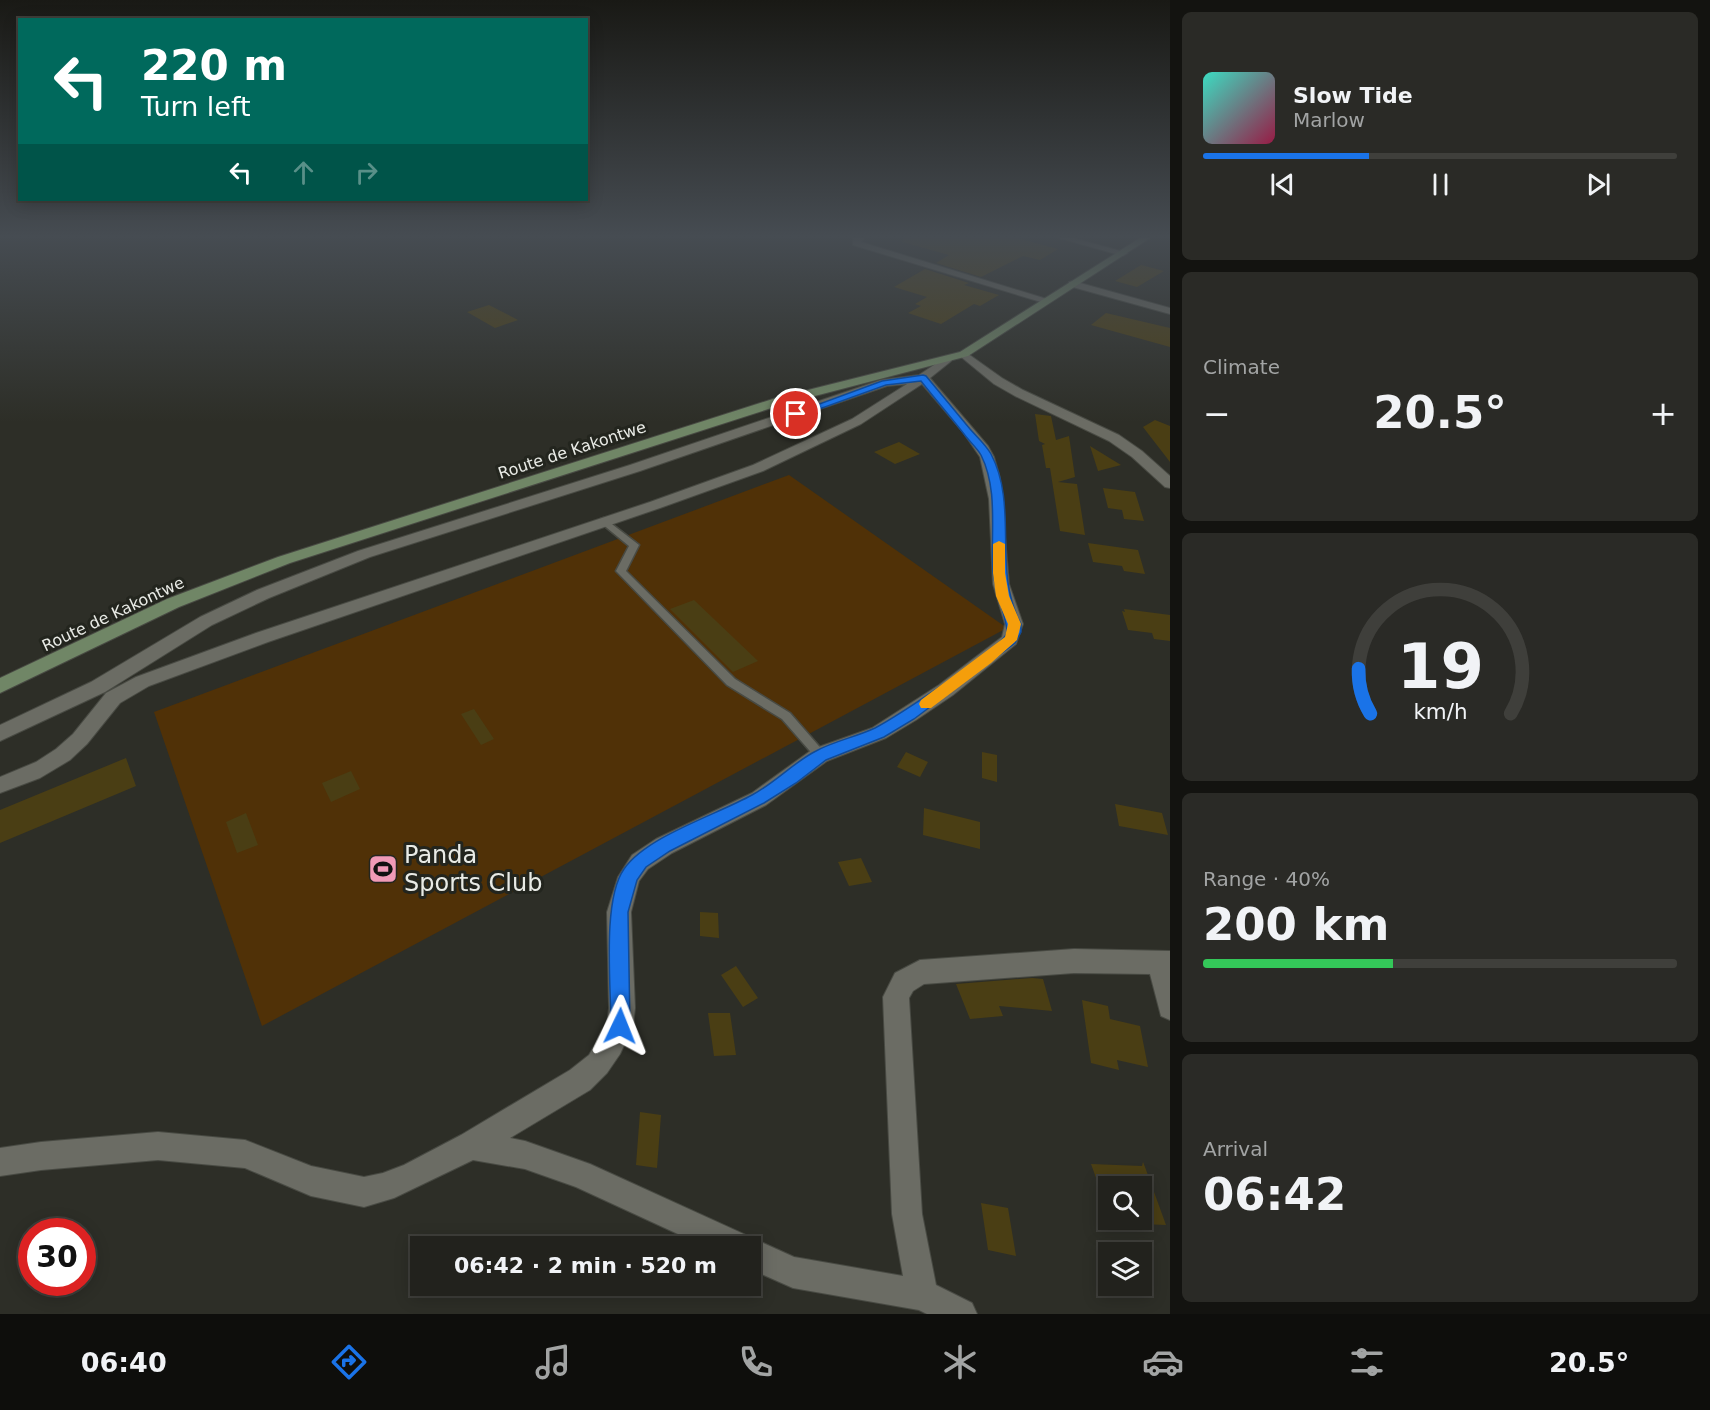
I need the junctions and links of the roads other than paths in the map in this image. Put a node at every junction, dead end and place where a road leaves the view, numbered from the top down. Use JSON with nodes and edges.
{"nodes":[{"id":1,"x":1128,"y":299,"type":"edge"},
{"id":2,"x":1045,"y":300,"type":"edge"},
{"id":3,"x":1170,"y":311,"type":"edge"},
{"id":4,"x":964,"y":354,"type":"junction"},
{"id":5,"x":946,"y":360,"type":"junction"},
{"id":6,"x":923,"y":378,"type":"junction"},
{"id":7,"x":1170,"y":484,"type":"edge"},
{"id":8,"x":604,"y":521,"type":"junction"},
{"id":9,"x":0,"y":686,"type":"edge"},
{"id":10,"x":0,"y":734,"type":"edge"},
{"id":11,"x":820,"y":755,"type":"junction"},
{"id":12,"x":0,"y":785,"type":"edge"},
{"id":13,"x":1165,"y":963,"type":"edge"},
{"id":14,"x":1170,"y":1007,"type":"edge"},
{"id":15,"x":471,"y":1145,"type":"junction"},
{"id":16,"x":0,"y":1162,"type":"edge"},
{"id":17,"x":715,"y":1236,"type":"edge"},
{"id":18,"x":761,"y":1257,"type":"edge"},
{"id":19,"x":922,"y":1295,"type":"junction"},
{"id":20,"x":961,"y":1314,"type":"edge"}],
"edges":[{"from":1,"to":3,"type":"street"},
{"from":2,"to":4,"type":"street","name":"Route de Kakontwe"},
{"from":4,"to":5,"type":"street","name":"Route de Kakontwe"},
{"from":4,"to":7,"type":"street"},
{"from":5,"to":6,"type":"street"},
{"from":5,"to":9,"type":"street","name":"Route de Kakontwe"},
{"from":6,"to":8,"type":"street"},
{"from":6,"to":10,"type":"street"},
{"from":6,"to":11,"type":"street"},
{"from":8,"to":11,"type":"lane"},
{"from":8,"to":12,"type":"street"},
{"from":11,"to":15,"type":"street"},
{"from":13,"to":14,"type":"street"},
{"from":13,"to":19,"type":"street"},
{"from":15,"to":16,"type":"street"},
{"from":15,"to":17,"type":"street"},
{"from":18,"to":19,"type":"street"},
{"from":19,"to":20,"type":"street"}]}
